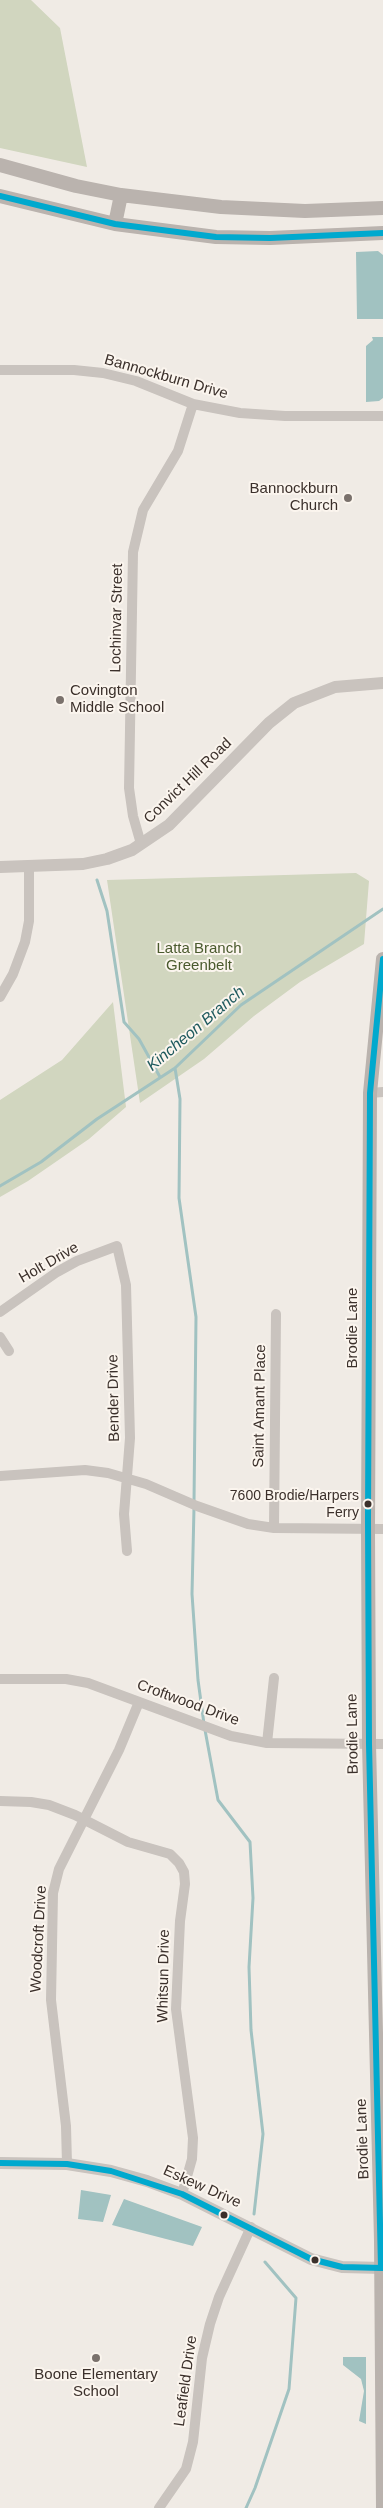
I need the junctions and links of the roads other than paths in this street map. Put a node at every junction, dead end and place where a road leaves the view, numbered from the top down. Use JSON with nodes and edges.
{"nodes":[{"id":1,"x":0,"y":165,"type":"edge"},
{"id":2,"x":120,"y":195,"type":"junction"},
{"id":3,"x":0,"y":196,"type":"edge"},
{"id":4,"x":383,"y":208,"type":"edge"},
{"id":5,"x":115,"y":224,"type":"junction"},
{"id":6,"x":383,"y":233,"type":"edge"},
{"id":7,"x":0,"y":370,"type":"edge"},
{"id":8,"x":193,"y":404,"type":"junction"},
{"id":9,"x":383,"y":416,"type":"edge"},
{"id":10,"x":383,"y":683,"type":"edge"},
{"id":11,"x":141,"y":844,"type":"junction"},
{"id":12,"x":29,"y":866,"type":"junction"},
{"id":13,"x":0,"y":867,"type":"edge"},
{"id":14,"x":383,"y":959,"type":"edge"},
{"id":15,"x":0,"y":996,"type":"edge"},
{"id":16,"x":377,"y":1093,"type":"edge"},
{"id":17,"x":117,"y":1246,"type":"joint"},
{"id":18,"x":0,"y":1312,"type":"edge"},
{"id":19,"x":276,"y":1314,"type":"dead end"},
{"id":20,"x":0,"y":1337,"type":"edge"},
{"id":21,"x":9,"y":1351,"type":"dead end"},
{"id":22,"x":0,"y":1476,"type":"edge"},
{"id":23,"x":126,"y":1478,"type":"junction"},
{"id":24,"x":274,"y":1528,"type":"junction"},
{"id":25,"x":368,"y":1529,"type":"junction"},
{"id":26,"x":383,"y":1529,"type":"edge"},
{"id":27,"x":127,"y":1551,"type":"dead end"},
{"id":28,"x":274,"y":1678,"type":"dead end"},
{"id":29,"x":0,"y":1679,"type":"edge"},
{"id":30,"x":139,"y":1702,"type":"junction"},
{"id":31,"x":266,"y":1743,"type":"junction"},
{"id":32,"x":376,"y":1744,"type":"edge"},
{"id":33,"x":0,"y":1801,"type":"edge"},
{"id":34,"x":84,"y":1820,"type":"junction"},
{"id":35,"x":378,"y":1907,"type":"edge"},
{"id":36,"x":380,"y":2067,"type":"edge"},
{"id":37,"x":0,"y":2163,"type":"edge"},
{"id":38,"x":67,"y":2164,"type":"junction"},
{"id":39,"x":182,"y":2194,"type":"junction"},
{"id":40,"x":251,"y":2227,"type":"junction"},
{"id":41,"x":382,"y":2268,"type":"edge"},
{"id":42,"x":383,"y":2483,"type":"edge"},
{"id":43,"x":159,"y":2508,"type":"edge"},
{"id":44,"x":383,"y":2508,"type":"edge"}],
"edges":[{"from":1,"to":2,"type":"main road"},
{"from":2,"to":4,"type":"main road"},
{"from":2,"to":5,"type":"main road"},
{"from":3,"to":5,"type":"main road"},
{"from":5,"to":6,"type":"main road"},
{"from":7,"to":8,"type":"street","name":"Bannockburn Drive"},
{"from":8,"to":9,"type":"street","name":"Bannockburn Drive"},
{"from":8,"to":11,"type":"street","name":"Lochinvar Street"},
{"from":10,"to":11,"type":"street","name":"Convict Hill Road"},
{"from":11,"to":12,"type":"street","name":"Convict Hill Road"},
{"from":12,"to":13,"type":"street","name":"Convict Hill Road"},
{"from":12,"to":15,"type":"street"},
{"from":14,"to":16,"type":"main road","name":"Brodie Lane"},
{"from":16,"to":25,"type":"main road","name":"Brodie Lane"},
{"from":17,"to":18,"type":"street","name":"Holt Drive"},
{"from":17,"to":23,"type":"street","name":"Bender Drive"},
{"from":19,"to":24,"type":"street","name":"Saint Amant Place"},
{"from":20,"to":21,"type":"street"},
{"from":22,"to":23,"type":"street"},
{"from":23,"to":24,"type":"street"},
{"from":23,"to":27,"type":"street","name":"Bender Drive"},
{"from":24,"to":25,"type":"street"},
{"from":25,"to":26,"type":"street"},
{"from":25,"to":32,"type":"main road","name":"Brodie Lane"},
{"from":28,"to":31,"type":"street"},
{"from":29,"to":30,"type":"street","name":"Croftwood Drive"},
{"from":30,"to":31,"type":"street","name":"Croftwood Drive"},
{"from":30,"to":34,"type":"street","name":"Woodcroft Drive"},
{"from":31,"to":32,"type":"street","name":"Croftwood Drive"},
{"from":32,"to":35,"type":"main road","name":"Brodie Lane"},
{"from":33,"to":34,"type":"street","name":"Whitsun Drive"},
{"from":34,"to":38,"type":"street","name":"Woodcroft Drive"},
{"from":34,"to":39,"type":"street","name":"Whitsun Drive"},
{"from":35,"to":36,"type":"main road","name":"Brodie Lane"},
{"from":36,"to":41,"type":"main road","name":"Brodie Lane"},
{"from":37,"to":38,"type":"street","name":"Eskew Drive"},
{"from":38,"to":39,"type":"street","name":"Eskew Drive"},
{"from":39,"to":40,"type":"street","name":"Eskew Drive"},
{"from":40,"to":41,"type":"street","name":"Eskew Drive"},
{"from":40,"to":43,"type":"street","name":"Leafield Drive"},
{"from":41,"to":42,"type":"main road","name":"Brodie Lane"},
{"from":42,"to":44,"type":"main road","name":"Brodie Lane"}]}
